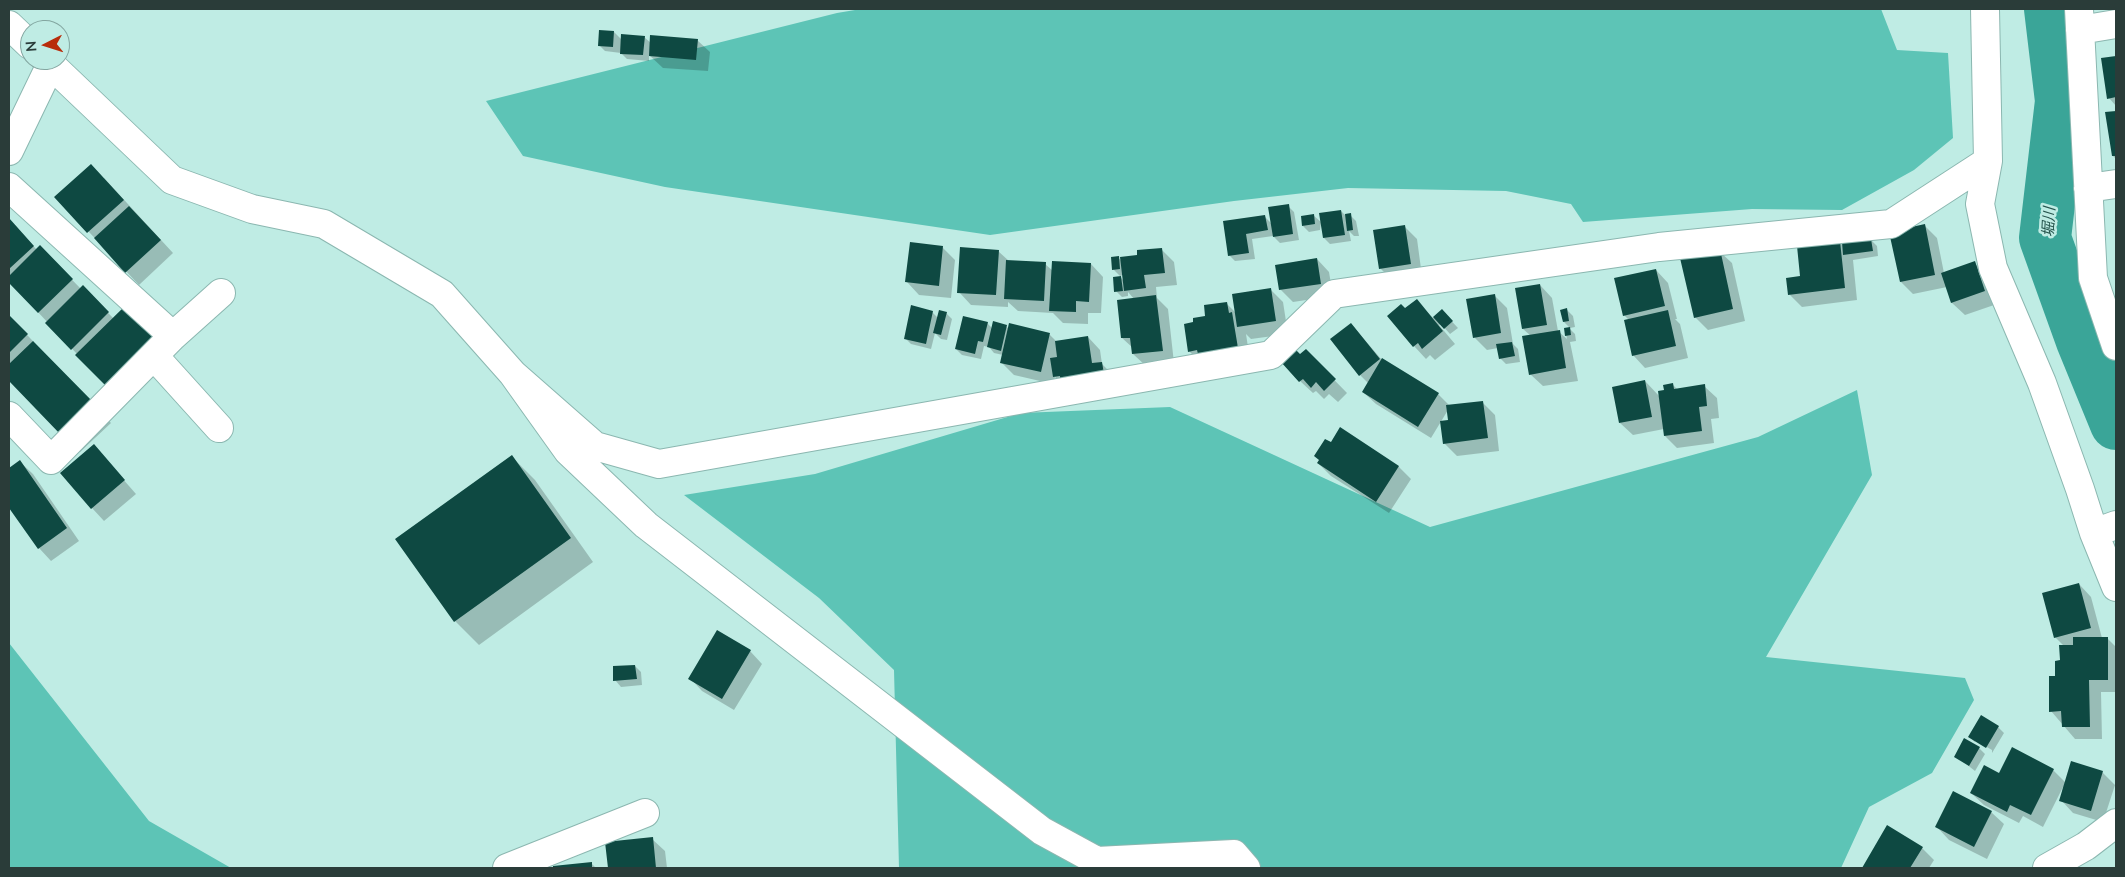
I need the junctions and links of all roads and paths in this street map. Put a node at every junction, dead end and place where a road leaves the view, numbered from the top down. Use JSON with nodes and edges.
{"nodes":[{"id":1,"x":1985,"y":9,"type":"edge"},
{"id":2,"x":2080,"y":19,"type":"edge"},
{"id":3,"x":2116,"y":24,"type":"edge"},
{"id":4,"x":9,"y":25,"type":"edge"},
{"id":5,"x":20,"y":35,"type":"edge"},
{"id":6,"x":44,"y":70,"type":"edge"},
{"id":7,"x":56,"y":70,"type":"edge"},
{"id":8,"x":9,"y":151,"type":"edge"},
{"id":9,"x":1988,"y":161,"type":"junction"},
{"id":10,"x":2116,"y":184,"type":"edge"},
{"id":11,"x":9,"y":187,"type":"edge"},
{"id":12,"x":2088,"y":188,"type":"junction"},
{"id":13,"x":221,"y":293,"type":"dead end"},
{"id":14,"x":173,"y":336,"type":"junction"},
{"id":15,"x":2116,"y":346,"type":"edge"},
{"id":16,"x":154,"y":356,"type":"junction"},
{"id":17,"x":513,"y":374,"type":"junction"},
{"id":18,"x":9,"y":416,"type":"edge"},
{"id":19,"x":219,"y":428,"type":"dead end"},
{"id":20,"x":2105,"y":529,"type":"edge"},
{"id":21,"x":2116,"y":587,"type":"edge"},
{"id":22,"x":645,"y":813,"type":"dead end"},
{"id":23,"x":2116,"y":823,"type":"edge"},
{"id":24,"x":507,"y":868,"type":"edge"},
{"id":25,"x":1246,"y":868,"type":"edge"},
{"id":26,"x":2047,"y":868,"type":"edge"}],
"edges":[{"from":1,"to":9,"type":"street"},
{"from":2,"to":3,"type":"street"},
{"from":2,"to":12,"type":"street"},
{"from":4,"to":5,"type":"street"},
{"from":6,"to":8,"type":"street"},
{"from":7,"to":17,"type":"street"},
{"from":9,"to":17,"type":"street"},
{"from":9,"to":20,"type":"street"},
{"from":10,"to":12,"type":"street"},
{"from":11,"to":14,"type":"street"},
{"from":12,"to":15,"type":"street"},
{"from":13,"to":14,"type":"street"},
{"from":14,"to":16,"type":"street"},
{"from":16,"to":18,"type":"street"},
{"from":16,"to":19,"type":"street"},
{"from":17,"to":25,"type":"street"},
{"from":20,"to":21,"type":"street"},
{"from":22,"to":24,"type":"street"},
{"from":23,"to":26,"type":"street"}]}
